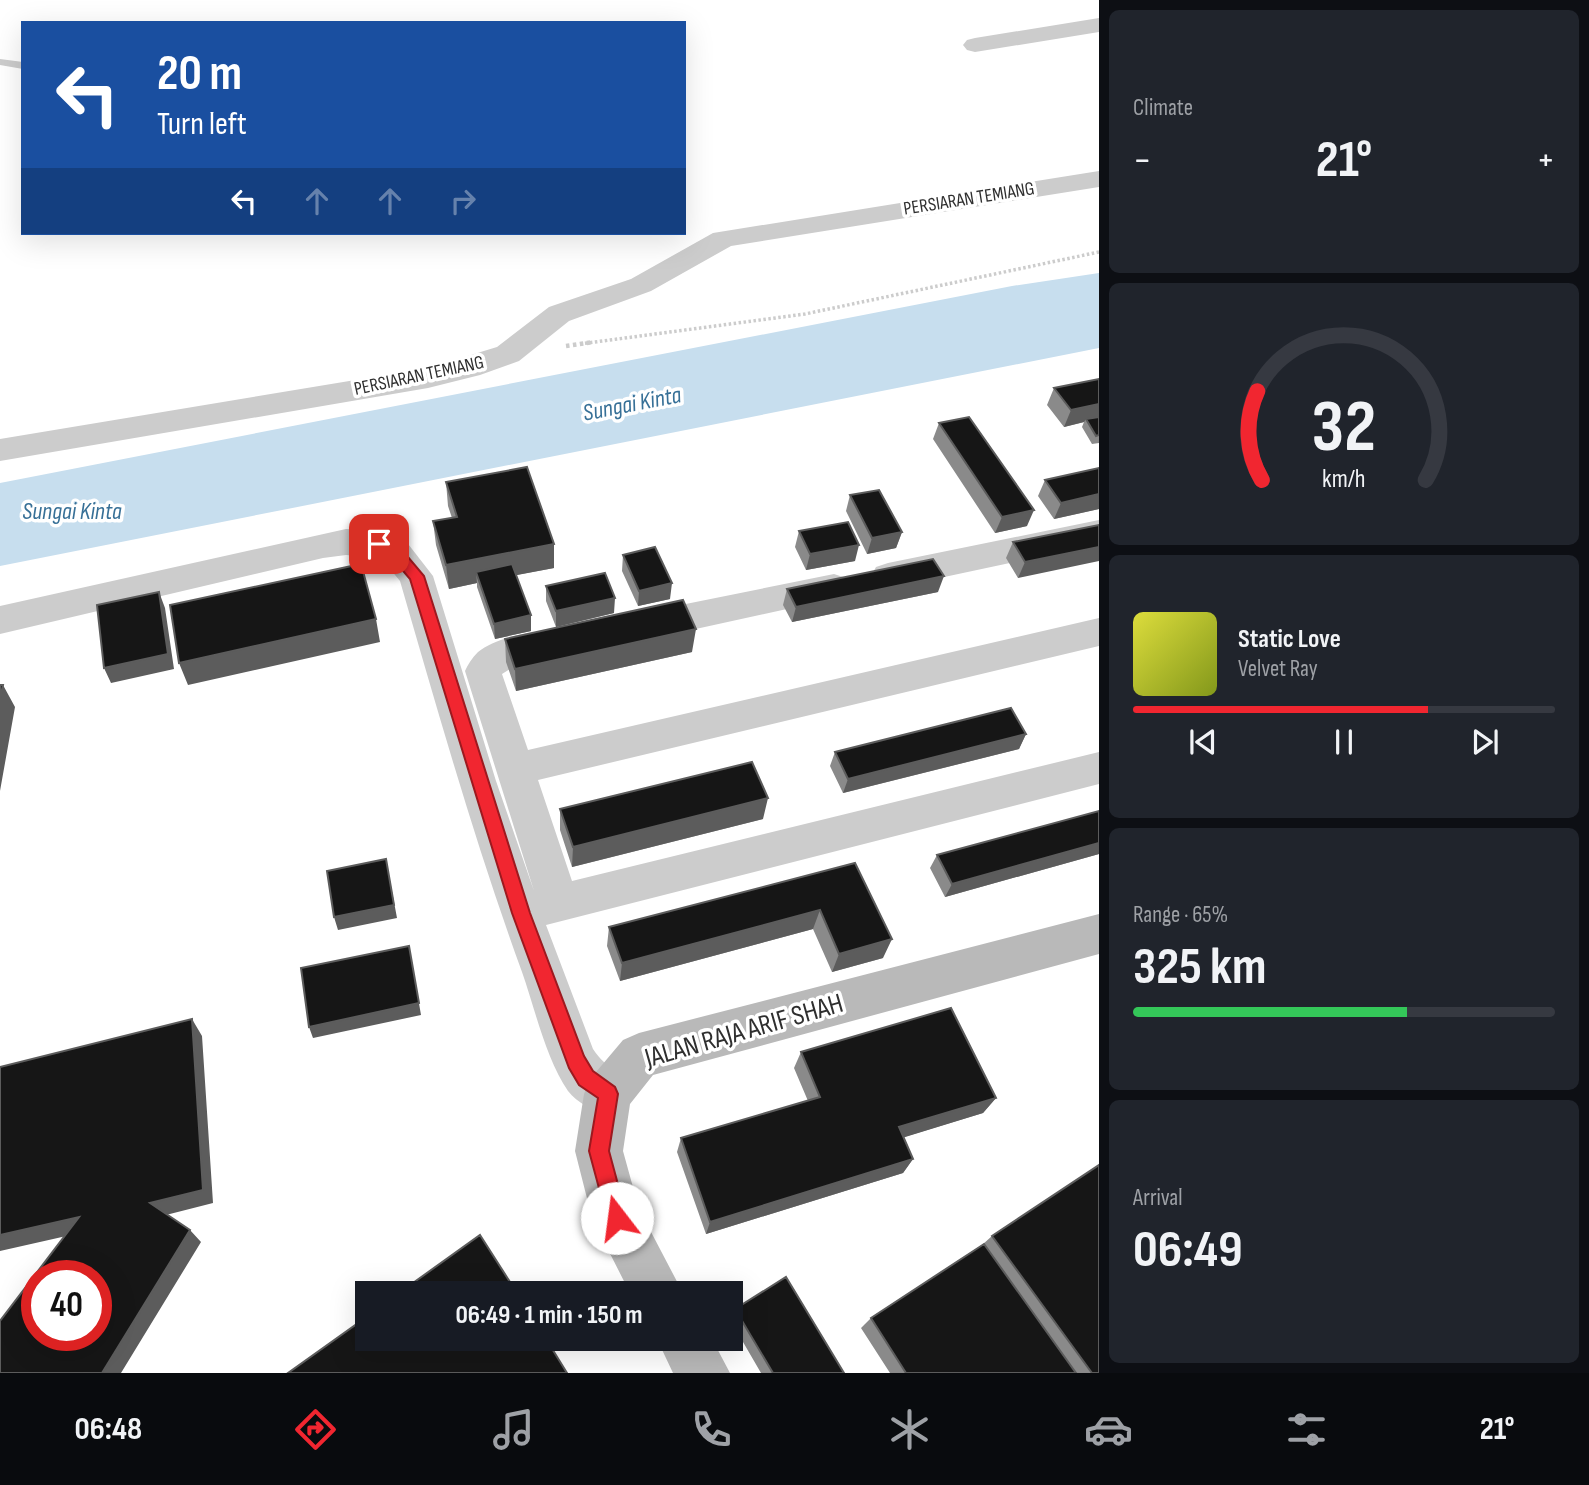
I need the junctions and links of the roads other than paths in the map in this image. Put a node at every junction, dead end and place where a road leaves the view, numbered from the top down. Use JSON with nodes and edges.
{"nodes":[{"id":1,"x":1099,"y":25,"type":"edge"},
{"id":2,"x":975,"y":45,"type":"dead end"},
{"id":3,"x":0,"y":62,"type":"edge"},
{"id":4,"x":21,"y":66,"type":"edge"},
{"id":5,"x":1099,"y":179,"type":"edge"},
{"id":6,"x":0,"y":450,"type":"edge"},
{"id":7,"x":1099,"y":531,"type":"edge"},
{"id":8,"x":0,"y":620,"type":"edge"},
{"id":9,"x":1099,"y":632,"type":"edge"},
{"id":10,"x":1099,"y":768,"type":"edge"},
{"id":11,"x":515,"y":769,"type":"junction"},
{"id":12,"x":559,"y":904,"type":"junction"},
{"id":13,"x":521,"y":913,"type":"junction"},
{"id":14,"x":1099,"y":934,"type":"edge"},
{"id":15,"x":608,"y":1094,"type":"junction"},
{"id":16,"x":651,"y":1281,"type":"edge"},
{"id":17,"x":690,"y":1351,"type":"edge"},
{"id":18,"x":703,"y":1373,"type":"edge"}],
"edges":[{"from":1,"to":2,"type":"street"},
{"from":3,"to":4,"type":"lane"},
{"from":5,"to":6,"type":"street","name":"PERSIARAN TEMIANG"},
{"from":7,"to":11,"type":"street"},
{"from":8,"to":13,"type":"street"},
{"from":9,"to":11,"type":"street"},
{"from":10,"to":12,"type":"street"},
{"from":11,"to":12,"type":"street"},
{"from":12,"to":13,"type":"street"},
{"from":13,"to":15,"type":"street"},
{"from":14,"to":15,"type":"street","name":"JALAN RAJA ARIF SHAH"},
{"from":15,"to":16,"type":"street"},
{"from":17,"to":18,"type":"street"}]}
